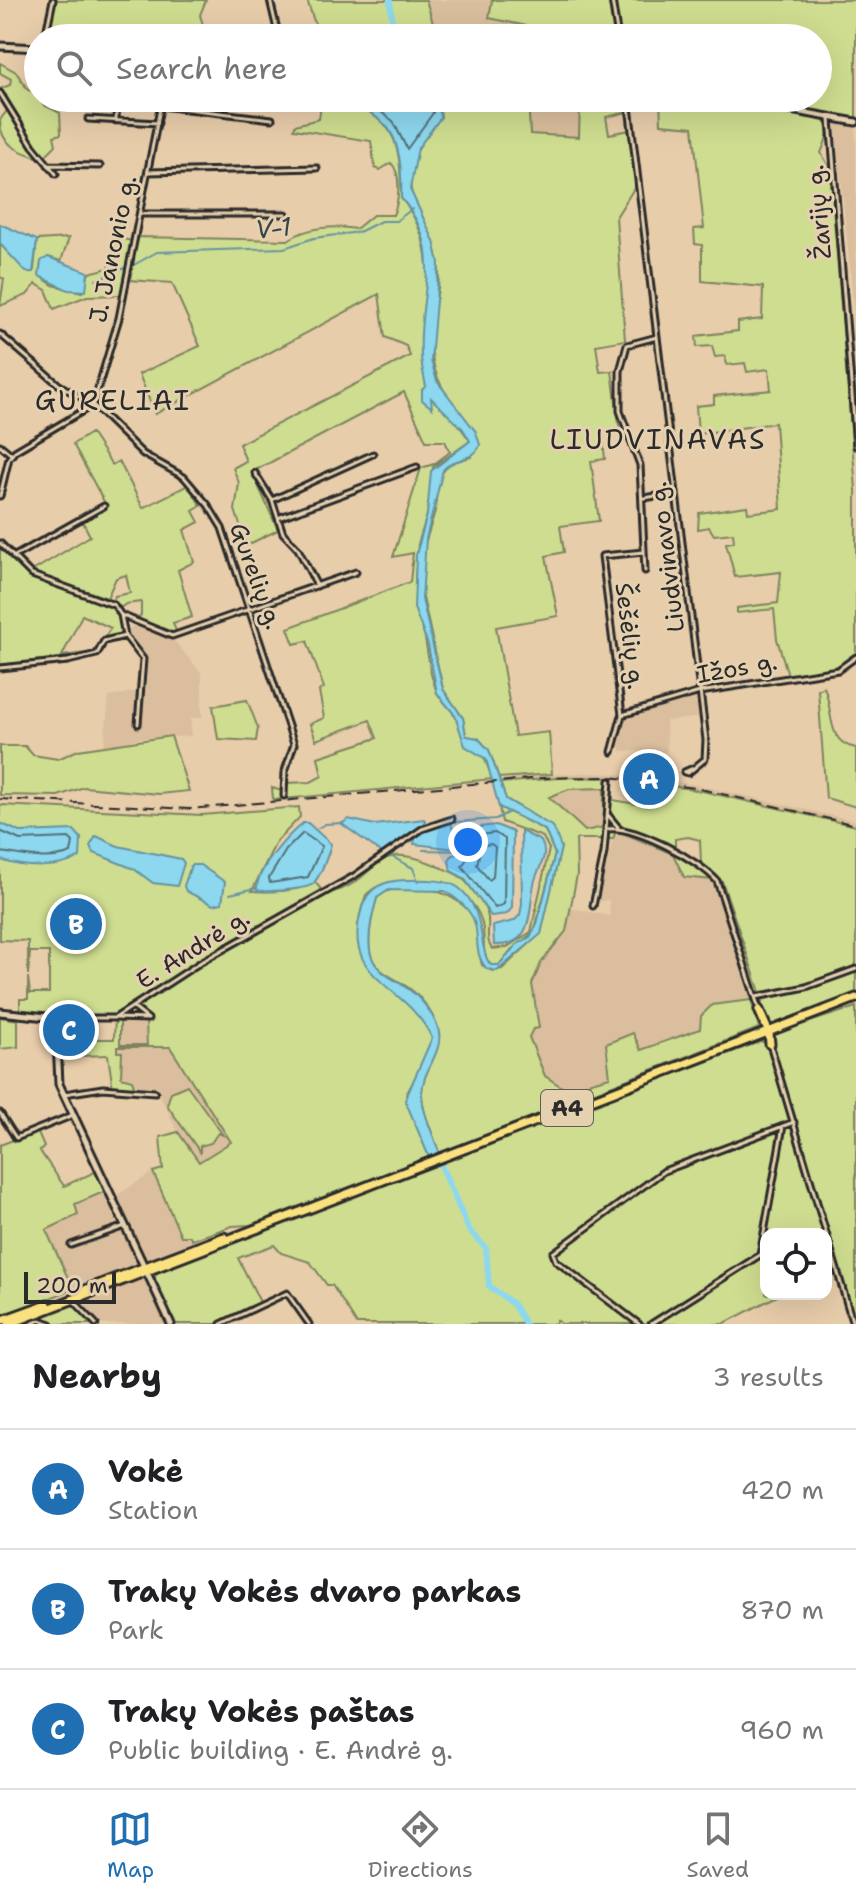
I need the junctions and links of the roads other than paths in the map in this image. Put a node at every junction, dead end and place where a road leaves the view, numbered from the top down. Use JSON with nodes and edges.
{"nodes":[{"id":1,"x":53,"y":0,"type":"edge"},
{"id":2,"x":270,"y":0,"type":"edge"},
{"id":3,"x":612,"y":0,"type":"edge"},
{"id":4,"x":48,"y":24,"type":"edge"},
{"id":5,"x":276,"y":24,"type":"edge"},
{"id":6,"x":616,"y":24,"type":"edge"},
{"id":7,"x":0,"y":46,"type":"edge"},
{"id":8,"x":24,"y":47,"type":"edge"},
{"id":9,"x":0,"y":93,"type":"edge"},
{"id":10,"x":116,"y":112,"type":"edge"},
{"id":11,"x":160,"y":112,"type":"edge"},
{"id":12,"x":212,"y":112,"type":"edge"},
{"id":13,"x":630,"y":112,"type":"edge"},
{"id":14,"x":798,"y":112,"type":"edge"},
{"id":15,"x":830,"y":118,"type":"junction"},
{"id":16,"x":88,"y":119,"type":"dead end"},
{"id":17,"x":272,"y":119,"type":"dead end"},
{"id":18,"x":116,"y":121,"type":"junction"},
{"id":19,"x":856,"y":122,"type":"edge"},
{"id":20,"x":158,"y":123,"type":"junction"},
{"id":21,"x":48,"y":165,"type":"junction"},
{"id":22,"x":100,"y":166,"type":"dead end"},
{"id":23,"x":317,"y":168,"type":"dead end"},
{"id":24,"x":148,"y":172,"type":"junction"},
{"id":25,"x":56,"y":174,"type":"dead end"},
{"id":26,"x":140,"y":214,"type":"junction"},
{"id":27,"x":286,"y":214,"type":"dead end"},
{"id":28,"x":0,"y":334,"type":"edge"},
{"id":29,"x":658,"y":337,"type":"junction"},
{"id":30,"x":93,"y":405,"type":"junction"},
{"id":31,"x":0,"y":445,"type":"edge"},
{"id":32,"x":856,"y":446,"type":"edge"},
{"id":33,"x":373,"y":454,"type":"dead end"},
{"id":34,"x":12,"y":455,"type":"junction"},
{"id":35,"x":417,"y":467,"type":"dead end"},
{"id":36,"x":255,"y":473,"type":"dead end"},
{"id":37,"x":677,"y":492,"type":"junction"},
{"id":38,"x":0,"y":496,"type":"edge"},
{"id":39,"x":644,"y":498,"type":"junction"},
{"id":40,"x":272,"y":500,"type":"junction"},
{"id":41,"x":104,"y":506,"type":"dead end"},
{"id":42,"x":278,"y":518,"type":"junction"},
{"id":43,"x":0,"y":543,"type":"edge"},
{"id":44,"x":644,"y":552,"type":"junction"},
{"id":45,"x":13,"y":557,"type":"junction"},
{"id":46,"x":645,"y":571,"type":"dead end"},
{"id":47,"x":356,"y":572,"type":"dead end"},
{"id":48,"x":317,"y":586,"type":"junction"},
{"id":49,"x":250,"y":611,"type":"junction"},
{"id":50,"x":121,"y":615,"type":"junction"},
{"id":51,"x":128,"y":620,"type":"junction"},
{"id":52,"x":123,"y":623,"type":"junction"},
{"id":53,"x":125,"y":636,"type":"junction"},
{"id":54,"x":856,"y":657,"type":"edge"},
{"id":55,"x":0,"y":668,"type":"edge"},
{"id":56,"x":700,"y":692,"type":"junction"},
{"id":57,"x":622,"y":715,"type":"junction"},
{"id":58,"x":138,"y":724,"type":"dead end"},
{"id":59,"x":612,"y":752,"type":"dead end"},
{"id":60,"x":693,"y":768,"type":"dead end"},
{"id":61,"x":610,"y":781,"type":"dead end"},
{"id":62,"x":284,"y":796,"type":"dead end"},
{"id":63,"x":608,"y":815,"type":"junction"},
{"id":64,"x":452,"y":819,"type":"dead end"},
{"id":65,"x":618,"y":827,"type":"junction"},
{"id":66,"x":607,"y":829,"type":"junction"},
{"id":67,"x":593,"y":906,"type":"dead end"},
{"id":68,"x":856,"y":969,"type":"edge"},
{"id":69,"x":755,"y":997,"type":"junction"},
{"id":70,"x":856,"y":998,"type":"edge"},
{"id":71,"x":134,"y":1008,"type":"junction"},
{"id":72,"x":759,"y":1010,"type":"joint"},
{"id":73,"x":0,"y":1012,"type":"edge"},
{"id":74,"x":56,"y":1018,"type":"junction"},
{"id":75,"x":115,"y":1018,"type":"junction"},
{"id":76,"x":766,"y":1031,"type":"junction"},
{"id":77,"x":770,"y":1044,"type":"joint"},
{"id":78,"x":155,"y":1092,"type":"dead end"},
{"id":79,"x":64,"y":1094,"type":"junction"},
{"id":80,"x":0,"y":1113,"type":"edge"},
{"id":81,"x":74,"y":1115,"type":"junction"},
{"id":82,"x":794,"y":1122,"type":"junction"},
{"id":83,"x":783,"y":1126,"type":"junction"},
{"id":84,"x":125,"y":1226,"type":"junction"},
{"id":85,"x":71,"y":1245,"type":"dead end"},
{"id":86,"x":146,"y":1270,"type":"junction"},
{"id":87,"x":74,"y":1299,"type":"junction"},
{"id":88,"x":0,"y":1323,"type":"edge"},
{"id":89,"x":9,"y":1324,"type":"edge"},
{"id":90,"x":31,"y":1324,"type":"edge"},
{"id":91,"x":51,"y":1324,"type":"edge"},
{"id":92,"x":96,"y":1324,"type":"edge"},
{"id":93,"x":171,"y":1324,"type":"edge"},
{"id":94,"x":221,"y":1324,"type":"edge"},
{"id":95,"x":309,"y":1324,"type":"edge"},
{"id":96,"x":639,"y":1324,"type":"edge"},
{"id":97,"x":651,"y":1324,"type":"edge"},
{"id":98,"x":853,"y":1324,"type":"edge"}],
"edges":[{"from":1,"to":4,"type":"street"},
{"from":2,"to":5,"type":"street"},
{"from":3,"to":6,"type":"street"},
{"from":7,"to":8,"type":"main road"},
{"from":9,"to":21,"type":"street"},
{"from":10,"to":18,"type":"street"},
{"from":11,"to":20,"type":"street","name":"J. Janonio g."},
{"from":12,"to":17,"type":"street"},
{"from":13,"to":29,"type":"street","name":"Liudvinavo g."},
{"from":14,"to":15,"type":"main road"},
{"from":15,"to":19,"type":"main road"},
{"from":15,"to":32,"type":"street","name":"Žarijų g."},
{"from":16,"to":18,"type":"street"},
{"from":18,"to":20,"type":"street"},
{"from":20,"to":24,"type":"street","name":"J. Janonio g."},
{"from":21,"to":22,"type":"street"},
{"from":21,"to":25,"type":"street"},
{"from":23,"to":24,"type":"street"},
{"from":24,"to":26,"type":"street","name":"J. Janonio g."},
{"from":26,"to":27,"type":"street"},
{"from":26,"to":30,"type":"street","name":"J. Janonio g."},
{"from":28,"to":30,"type":"street","name":"Gurelių g."},
{"from":29,"to":37,"type":"street","name":"Liudvinavo g."},
{"from":29,"to":39,"type":"street"},
{"from":30,"to":34,"type":"street"},
{"from":30,"to":49,"type":"street","name":"Gurelių g."},
{"from":31,"to":34,"type":"street"},
{"from":33,"to":40,"type":"street"},
{"from":34,"to":38,"type":"street"},
{"from":35,"to":42,"type":"street"},
{"from":36,"to":40,"type":"street"},
{"from":37,"to":39,"type":"street"},
{"from":37,"to":56,"type":"street","name":"Liudvinavo g."},
{"from":39,"to":44,"type":"street"},
{"from":40,"to":42,"type":"street"},
{"from":41,"to":45,"type":"street"},
{"from":42,"to":48,"type":"street"},
{"from":43,"to":45,"type":"street"},
{"from":44,"to":46,"type":"street"},
{"from":44,"to":57,"type":"street","name":"Šešėlių g."},
{"from":45,"to":50,"type":"street"},
{"from":47,"to":48,"type":"street"},
{"from":48,"to":49,"type":"street"},
{"from":49,"to":51,"type":"street"},
{"from":49,"to":62,"type":"street","name":"Gurelių g."},
{"from":50,"to":51,"type":"street"},
{"from":50,"to":52,"type":"street"},
{"from":51,"to":52,"type":"street"},
{"from":52,"to":53,"type":"street"},
{"from":53,"to":55,"type":"street"},
{"from":53,"to":58,"type":"street"},
{"from":54,"to":56,"type":"street","name":"Ižos g."},
{"from":56,"to":57,"type":"street","name":"Ižos g."},
{"from":56,"to":60,"type":"street","name":"Liudvinavo g."},
{"from":57,"to":59,"type":"street"},
{"from":61,"to":63,"type":"street"},
{"from":63,"to":65,"type":"street"},
{"from":63,"to":66,"type":"street"},
{"from":64,"to":71,"type":"street","name":"E. Andrė g."},
{"from":65,"to":66,"type":"street"},
{"from":65,"to":69,"type":"street"},
{"from":66,"to":67,"type":"street"},
{"from":68,"to":69,"type":"street"},
{"from":69,"to":72,"type":"street"},
{"from":70,"to":76,"type":"highway","number":"A4"},
{"from":71,"to":75,"type":"street","name":"E. Andrė g."},
{"from":71,"to":75,"type":"street"},
{"from":72,"to":76,"type":"highway"},
{"from":73,"to":74,"type":"main road","name":"E. Andrė g."},
{"from":74,"to":75,"type":"street","name":"E. Andrė g."},
{"from":74,"to":79,"type":"main road"},
{"from":76,"to":77,"type":"highway"},
{"from":76,"to":86,"type":"highway","number":"A4"},
{"from":77,"to":82,"type":"street"},
{"from":78,"to":79,"type":"street"},
{"from":79,"to":81,"type":"main road"},
{"from":80,"to":81,"type":"street"},
{"from":81,"to":84,"type":"main road"},
{"from":82,"to":83,"type":"street"},
{"from":82,"to":98,"type":"street"},
{"from":83,"to":96,"type":"street"},
{"from":83,"to":97,"type":"street"},
{"from":84,"to":85,"type":"street"},
{"from":84,"to":86,"type":"main road"},
{"from":86,"to":87,"type":"highway","number":"A4"},
{"from":86,"to":93,"type":"main road"},
{"from":87,"to":88,"type":"highway"},
{"from":87,"to":89,"type":"highway","number":"A4"},
{"from":87,"to":92,"type":"street"},
{"from":90,"to":91,"type":"street"},
{"from":94,"to":95,"type":"street"}]}
